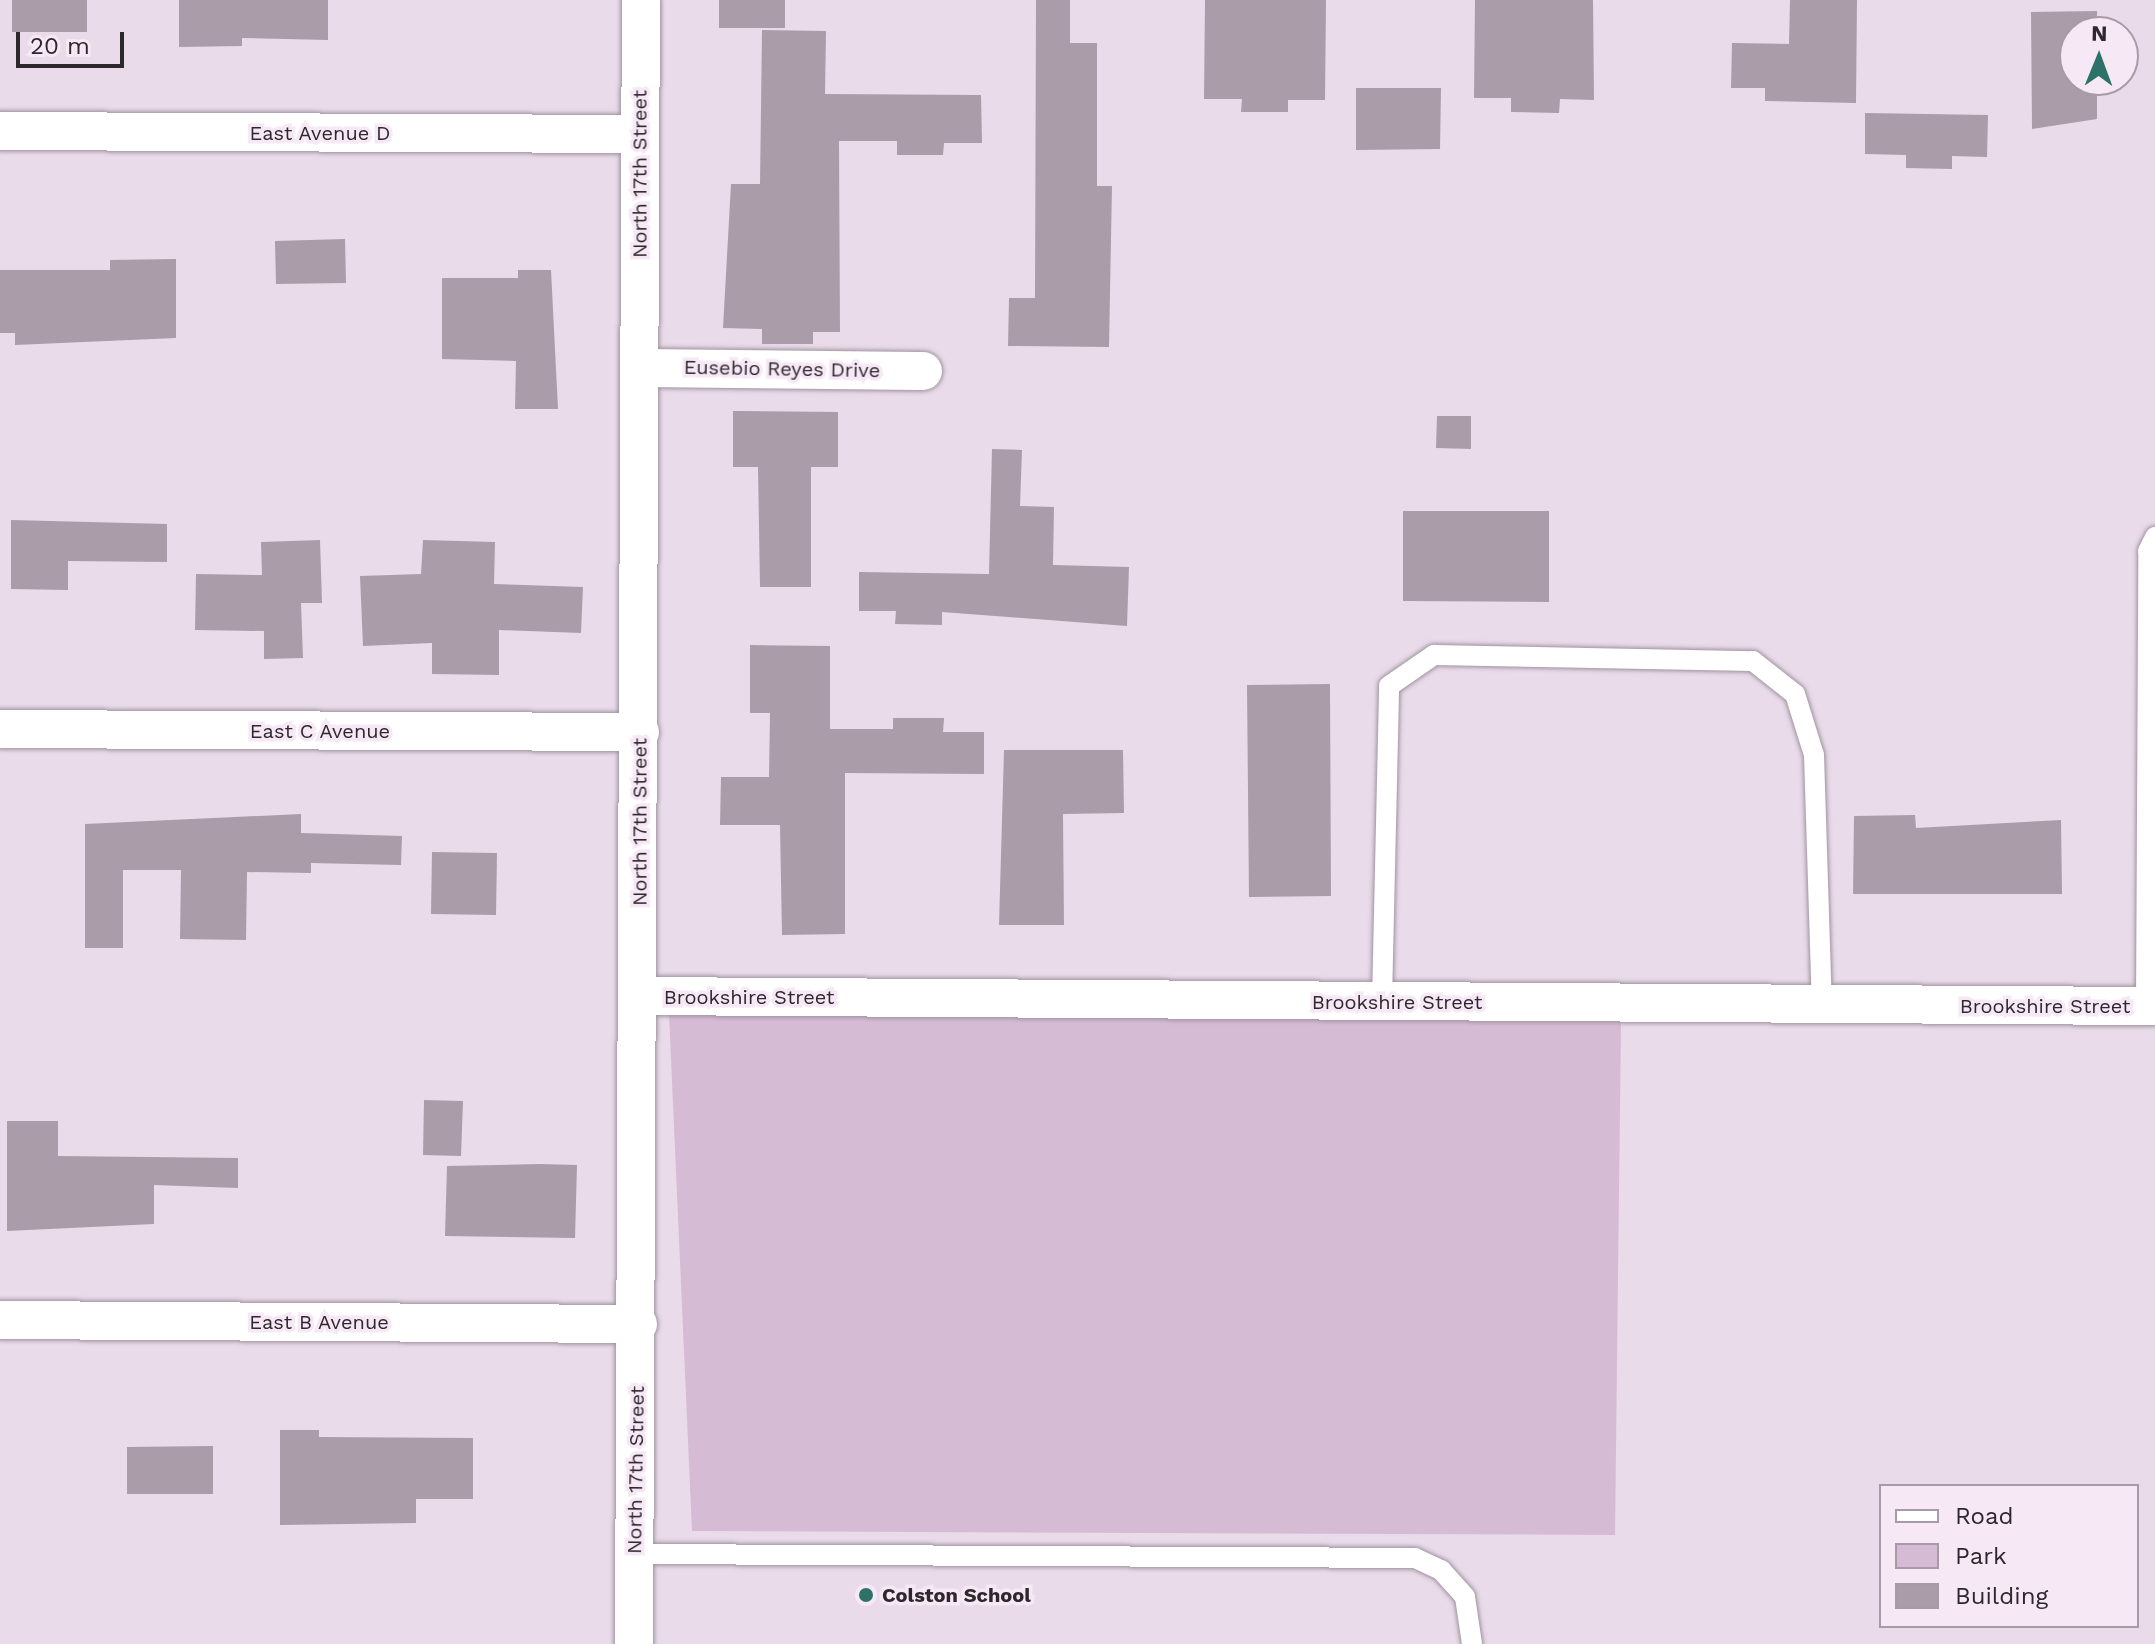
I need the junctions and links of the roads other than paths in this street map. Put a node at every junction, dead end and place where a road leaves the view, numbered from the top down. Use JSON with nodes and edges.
{"nodes":[{"id":1,"x":641,"y":0,"type":"edge"},
{"id":2,"x":0,"y":131,"type":"edge"},
{"id":3,"x":640,"y":134,"type":"junction"},
{"id":4,"x":640,"y":368,"type":"junction"},
{"id":5,"x":923,"y":371,"type":"dead end"},
{"id":6,"x":2155,"y":537,"type":"edge"},
{"id":7,"x":0,"y":729,"type":"edge"},
{"id":8,"x":640,"y":732,"type":"junction"},
{"id":9,"x":639,"y":996,"type":"junction"},
{"id":10,"x":1382,"y":1001,"type":"junction"},
{"id":11,"x":1822,"y":1004,"type":"junction"},
{"id":12,"x":2150,"y":1006,"type":"edge"},
{"id":13,"x":0,"y":1320,"type":"edge"},
{"id":14,"x":638,"y":1324,"type":"junction"},
{"id":15,"x":635,"y":1554,"type":"junction"},
{"id":16,"x":634,"y":1644,"type":"edge"},
{"id":17,"x":1472,"y":1644,"type":"edge"}],
"edges":[{"from":1,"to":3,"type":"street","name":"North 17th Street"},
{"from":2,"to":3,"type":"street","name":"East Avenue D"},
{"from":3,"to":4,"type":"street","name":"North 17th Street"},
{"from":4,"to":5,"type":"street","name":"Eusebio Reyes Drive"},
{"from":4,"to":8,"type":"street","name":"North 17th Street"},
{"from":6,"to":12,"type":"lane"},
{"from":7,"to":8,"type":"street","name":"East C Avenue"},
{"from":8,"to":9,"type":"street","name":"North 17th Street"},
{"from":9,"to":10,"type":"street","name":"Brookshire Street"},
{"from":9,"to":14,"type":"street","name":"North 17th Street"},
{"from":10,"to":11,"type":"street","name":"Brookshire Street"},
{"from":10,"to":11,"type":"lane"},
{"from":11,"to":12,"type":"street","name":"Brookshire Street"},
{"from":13,"to":14,"type":"street","name":"East B Avenue"},
{"from":14,"to":15,"type":"street","name":"North 17th Street"},
{"from":15,"to":16,"type":"street","name":"North 17th Street"},
{"from":15,"to":17,"type":"lane"}]}
